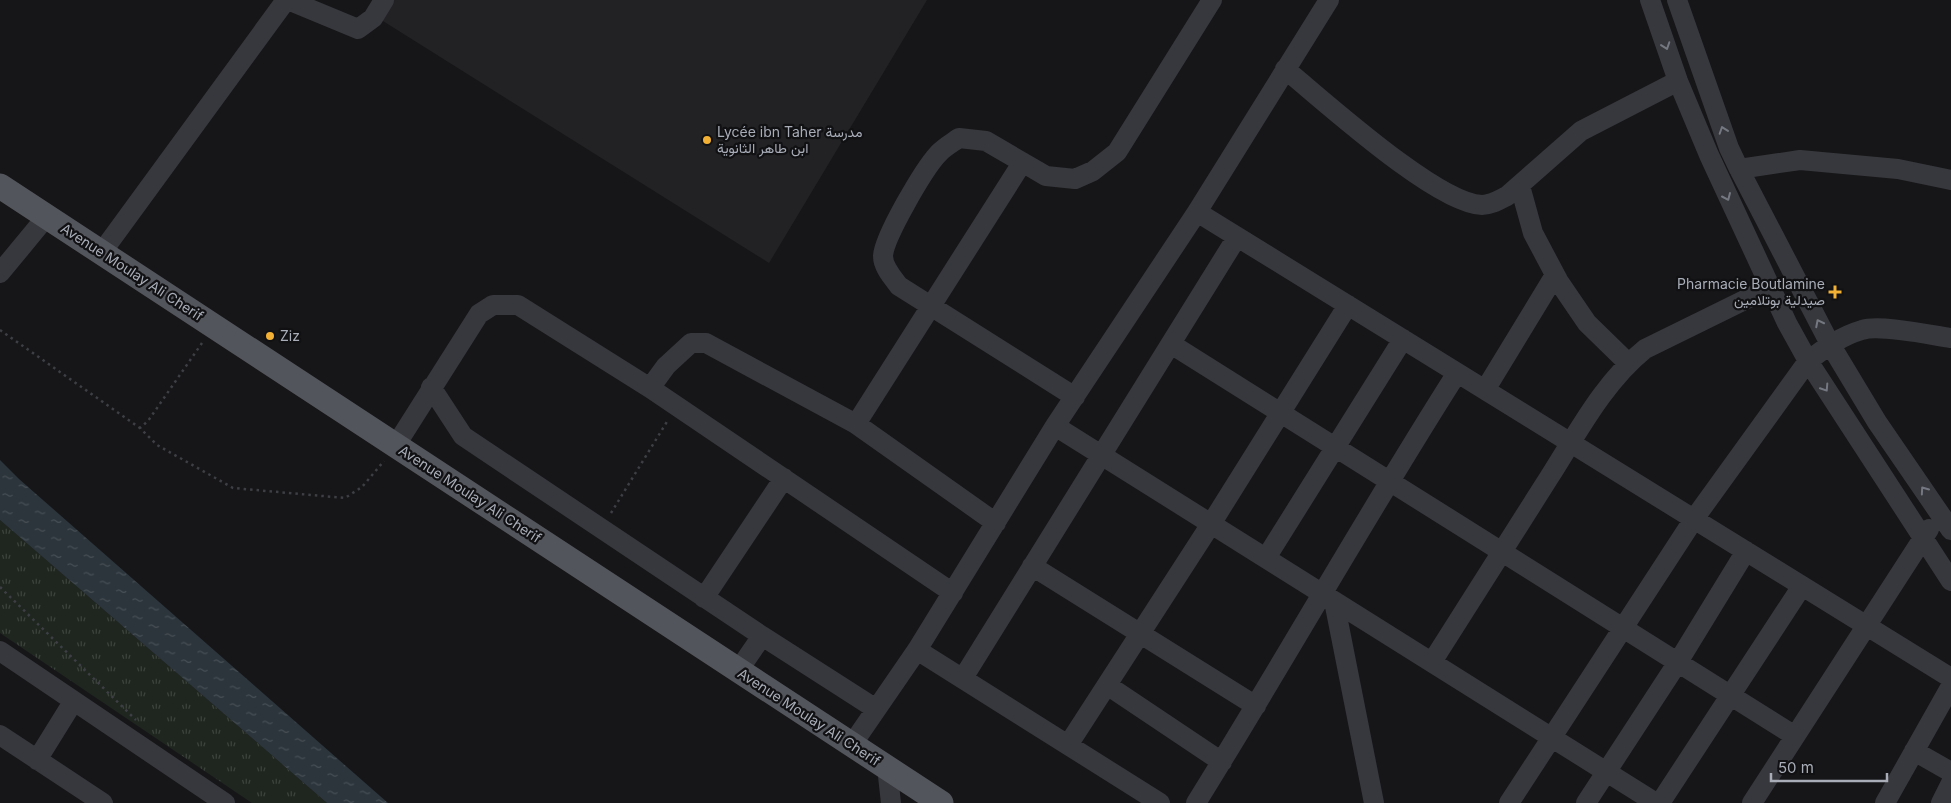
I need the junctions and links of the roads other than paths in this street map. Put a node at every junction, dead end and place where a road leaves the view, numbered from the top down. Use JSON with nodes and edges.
{"nodes":[{"id":1,"x":287,"y":0,"type":"edge"},
{"id":2,"x":384,"y":0,"type":"edge"},
{"id":3,"x":1212,"y":0,"type":"edge"},
{"id":4,"x":1328,"y":0,"type":"edge"},
{"id":5,"x":1650,"y":0,"type":"edge"},
{"id":6,"x":1677,"y":0,"type":"edge"},
{"id":7,"x":1285,"y":69,"type":"junction"},
{"id":8,"x":1678,"y":81,"type":"junction"},
{"id":9,"x":1022,"y":164,"type":"junction"},
{"id":10,"x":1739,"y":169,"type":"junction"},
{"id":11,"x":1951,"y":180,"type":"edge"},
{"id":12,"x":0,"y":186,"type":"edge"},
{"id":13,"x":1520,"y":186,"type":"junction"},
{"id":14,"x":1197,"y":212,"type":"junction"},
{"id":15,"x":47,"y":216,"type":"junction"},
{"id":16,"x":1237,"y":236,"type":"junction"},
{"id":17,"x":102,"y":252,"type":"junction"},
{"id":18,"x":0,"y":273,"type":"edge"},
{"id":19,"x":1555,"y":275,"type":"junction"},
{"id":20,"x":1769,"y":288,"type":"junction"},
{"id":21,"x":1348,"y":305,"type":"junction"},
{"id":22,"x":929,"y":306,"type":"junction"},
{"id":23,"x":1951,"y":338,"type":"edge"},
{"id":24,"x":1403,"y":339,"type":"junction"},
{"id":25,"x":1171,"y":344,"type":"junction"},
{"id":26,"x":1830,"y":344,"type":"junction"},
{"id":27,"x":1808,"y":362,"type":"junction"},
{"id":28,"x":1628,"y":363,"type":"junction"},
{"id":29,"x":1457,"y":372,"type":"junction"},
{"id":30,"x":431,"y":387,"type":"junction"},
{"id":31,"x":650,"y":388,"type":"junction"},
{"id":32,"x":1485,"y":390,"type":"junction"},
{"id":33,"x":1075,"y":397,"type":"junction"},
{"id":34,"x":1280,"y":412,"type":"junction"},
{"id":35,"x":856,"y":424,"type":"junction"},
{"id":36,"x":1055,"y":426,"type":"junction"},
{"id":37,"x":1571,"y":443,"type":"junction"},
{"id":38,"x":396,"y":445,"type":"junction"},
{"id":39,"x":1336,"y":448,"type":"junction"},
{"id":40,"x":1102,"y":455,"type":"junction"},
{"id":41,"x":784,"y":478,"type":"junction"},
{"id":42,"x":1388,"y":480,"type":"junction"},
{"id":43,"x":1940,"y":513,"type":"junction"},
{"id":44,"x":1694,"y":519,"type":"junction"},
{"id":45,"x":996,"y":523,"type":"junction"},
{"id":46,"x":1211,"y":524,"type":"junction"},
{"id":47,"x":1951,"y":530,"type":"edge"},
{"id":48,"x":1923,"y":539,"type":"junction"},
{"id":49,"x":1746,"y":551,"type":"junction"},
{"id":50,"x":1502,"y":552,"type":"junction"},
{"id":51,"x":1266,"y":558,"type":"junction"},
{"id":52,"x":1032,"y":566,"type":"junction"},
{"id":53,"x":1951,"y":581,"type":"edge"},
{"id":54,"x":1802,"y":586,"type":"junction"},
{"id":55,"x":953,"y":593,"type":"junction"},
{"id":56,"x":1329,"y":597,"type":"junction"},
{"id":57,"x":704,"y":598,"type":"junction"},
{"id":58,"x":1867,"y":626,"type":"junction"},
{"id":59,"x":1623,"y":628,"type":"junction"},
{"id":60,"x":1140,"y":634,"type":"junction"},
{"id":61,"x":762,"y":636,"type":"junction"},
{"id":62,"x":917,"y":650,"type":"junction"},
{"id":63,"x":0,"y":651,"type":"edge"},
{"id":64,"x":1432,"y":662,"type":"junction"},
{"id":65,"x":1678,"y":662,"type":"junction"},
{"id":66,"x":738,"y":671,"type":"junction"},
{"id":67,"x":963,"y":678,"type":"junction"},
{"id":68,"x":1951,"y":678,"type":"edge"},
{"id":69,"x":1107,"y":685,"type":"junction"},
{"id":70,"x":1951,"y":686,"type":"edge"},
{"id":71,"x":1730,"y":695,"type":"junction"},
{"id":72,"x":72,"y":702,"type":"junction"},
{"id":73,"x":1256,"y":706,"type":"junction"},
{"id":74,"x":876,"y":709,"type":"junction"},
{"id":75,"x":0,"y":734,"type":"edge"},
{"id":76,"x":1550,"y":736,"type":"junction"},
{"id":77,"x":1795,"y":736,"type":"junction"},
{"id":78,"x":1068,"y":745,"type":"junction"},
{"id":79,"x":850,"y":746,"type":"junction"},
{"id":80,"x":1914,"y":752,"type":"junction"},
{"id":81,"x":37,"y":760,"type":"junction"},
{"id":82,"x":1222,"y":762,"type":"junction"},
{"id":83,"x":887,"y":767,"type":"junction"},
{"id":84,"x":1607,"y":772,"type":"junction"},
{"id":85,"x":1951,"y":772,"type":"edge"},
{"id":86,"x":1951,"y":783,"type":"edge"},
{"id":87,"x":103,"y":803,"type":"edge"},
{"id":88,"x":224,"y":803,"type":"edge"},
{"id":89,"x":891,"y":803,"type":"edge"},
{"id":90,"x":940,"y":803,"type":"edge"},
{"id":91,"x":1160,"y":803,"type":"edge"},
{"id":92,"x":1196,"y":803,"type":"edge"},
{"id":93,"x":1374,"y":803,"type":"edge"},
{"id":94,"x":1509,"y":803,"type":"edge"},
{"id":95,"x":1586,"y":803,"type":"edge"},
{"id":96,"x":1658,"y":803,"type":"edge"},
{"id":97,"x":1752,"y":803,"type":"edge"},
{"id":98,"x":1885,"y":803,"type":"edge"},
{"id":99,"x":1941,"y":803,"type":"edge"}],
"edges":[{"from":1,"to":2,"type":"street"},
{"from":1,"to":17,"type":"street"},
{"from":3,"to":9,"type":"street"},
{"from":4,"to":7,"type":"street"},
{"from":5,"to":8,"type":"street","one_way":true},
{"from":10,"to":6,"type":"street","one_way":true},
{"from":7,"to":13,"type":"street"},
{"from":7,"to":14,"type":"street"},
{"from":8,"to":13,"type":"street"},
{"from":8,"to":20,"type":"street","one_way":true},
{"from":9,"to":22,"type":"street"},
{"from":9,"to":22,"type":"street"},
{"from":10,"to":11,"type":"street"},
{"from":26,"to":10,"type":"street","one_way":true},
{"from":12,"to":15,"type":"main road","name":"Avenue Moulay Ali Cherif"},
{"from":13,"to":19,"type":"street"},
{"from":14,"to":16,"type":"street"},
{"from":14,"to":33,"type":"street"},
{"from":15,"to":17,"type":"main road","name":"Avenue Moulay Ali Cherif"},
{"from":15,"to":18,"type":"street"},
{"from":16,"to":21,"type":"street"},
{"from":16,"to":25,"type":"street"},
{"from":17,"to":38,"type":"main road","name":"Avenue Moulay Ali Cherif"},
{"from":19,"to":28,"type":"street"},
{"from":19,"to":32,"type":"street"},
{"from":20,"to":27,"type":"street"},
{"from":20,"to":28,"type":"street"},
{"from":21,"to":24,"type":"street"},
{"from":21,"to":34,"type":"street"},
{"from":22,"to":33,"type":"street"},
{"from":22,"to":35,"type":"street"},
{"from":23,"to":26,"type":"street"},
{"from":24,"to":29,"type":"street"},
{"from":24,"to":39,"type":"street"},
{"from":25,"to":34,"type":"street"},
{"from":25,"to":40,"type":"street"},
{"from":26,"to":27,"type":"street"},
{"from":43,"to":26,"type":"street","one_way":true},
{"from":27,"to":44,"type":"street"},
{"from":27,"to":48,"type":"street","one_way":true},
{"from":28,"to":37,"type":"street"},
{"from":29,"to":32,"type":"street"},
{"from":29,"to":42,"type":"street"},
{"from":30,"to":31,"type":"street"},
{"from":30,"to":38,"type":"street"},
{"from":30,"to":57,"type":"street"},
{"from":31,"to":35,"type":"street"},
{"from":31,"to":41,"type":"street"},
{"from":32,"to":37,"type":"street"},
{"from":33,"to":36,"type":"street"},
{"from":34,"to":39,"type":"street"},
{"from":34,"to":46,"type":"street"},
{"from":35,"to":45,"type":"street"},
{"from":36,"to":40,"type":"street"},
{"from":36,"to":45,"type":"street"},
{"from":37,"to":44,"type":"street"},
{"from":37,"to":50,"type":"street"},
{"from":38,"to":66,"type":"main road","name":"Avenue Moulay Ali Cherif"},
{"from":39,"to":42,"type":"street"},
{"from":39,"to":51,"type":"street"},
{"from":40,"to":46,"type":"street"},
{"from":40,"to":52,"type":"street"},
{"from":41,"to":55,"type":"street"},
{"from":41,"to":57,"type":"street"},
{"from":42,"to":50,"type":"street"},
{"from":42,"to":56,"type":"street"},
{"from":43,"to":47,"type":"street"},
{"from":43,"to":48,"type":"street"},
{"from":44,"to":49,"type":"street"},
{"from":44,"to":59,"type":"street"},
{"from":45,"to":55,"type":"street"},
{"from":46,"to":51,"type":"street"},
{"from":46,"to":60,"type":"street"},
{"from":48,"to":53,"type":"street"},
{"from":48,"to":58,"type":"street"},
{"from":49,"to":54,"type":"street"},
{"from":49,"to":65,"type":"street"},
{"from":50,"to":59,"type":"street"},
{"from":50,"to":64,"type":"street"},
{"from":51,"to":56,"type":"street"},
{"from":52,"to":60,"type":"street"},
{"from":52,"to":67,"type":"street"},
{"from":54,"to":58,"type":"street"},
{"from":54,"to":71,"type":"street"},
{"from":55,"to":62,"type":"street"},
{"from":56,"to":64,"type":"street"},
{"from":56,"to":73,"type":"street"},
{"from":56,"to":93,"type":"street"},
{"from":57,"to":61,"type":"street"},
{"from":58,"to":68,"type":"street"},
{"from":58,"to":77,"type":"street"},
{"from":59,"to":65,"type":"street"},
{"from":59,"to":76,"type":"street"},
{"from":60,"to":69,"type":"street"},
{"from":60,"to":73,"type":"street"},
{"from":61,"to":66,"type":"street"},
{"from":61,"to":74,"type":"street"},
{"from":62,"to":67,"type":"street"},
{"from":62,"to":74,"type":"street"},
{"from":63,"to":72,"type":"street"},
{"from":64,"to":76,"type":"street"},
{"from":65,"to":71,"type":"street"},
{"from":65,"to":84,"type":"street"},
{"from":66,"to":79,"type":"main road","name":"Avenue Moulay Ali Cherif"},
{"from":67,"to":78,"type":"street"},
{"from":69,"to":78,"type":"street"},
{"from":69,"to":82,"type":"street"},
{"from":70,"to":80,"type":"street"},
{"from":71,"to":77,"type":"street"},
{"from":71,"to":96,"type":"street"},
{"from":72,"to":81,"type":"street"},
{"from":72,"to":88,"type":"street"},
{"from":73,"to":82,"type":"street"},
{"from":74,"to":79,"type":"street"},
{"from":75,"to":81,"type":"street"},
{"from":76,"to":84,"type":"street"},
{"from":76,"to":94,"type":"street"},
{"from":77,"to":97,"type":"street"},
{"from":78,"to":91,"type":"street"},
{"from":79,"to":83,"type":"main road","name":"Avenue Moulay Ali Cherif"},
{"from":80,"to":85,"type":"street"},
{"from":80,"to":98,"type":"street"},
{"from":81,"to":87,"type":"street"},
{"from":82,"to":92,"type":"street"},
{"from":83,"to":89,"type":"street"},
{"from":83,"to":90,"type":"main road","name":"Avenue Moulay Ali Cherif"},
{"from":84,"to":95,"type":"street"},
{"from":84,"to":96,"type":"street"},
{"from":86,"to":99,"type":"street"}]}
